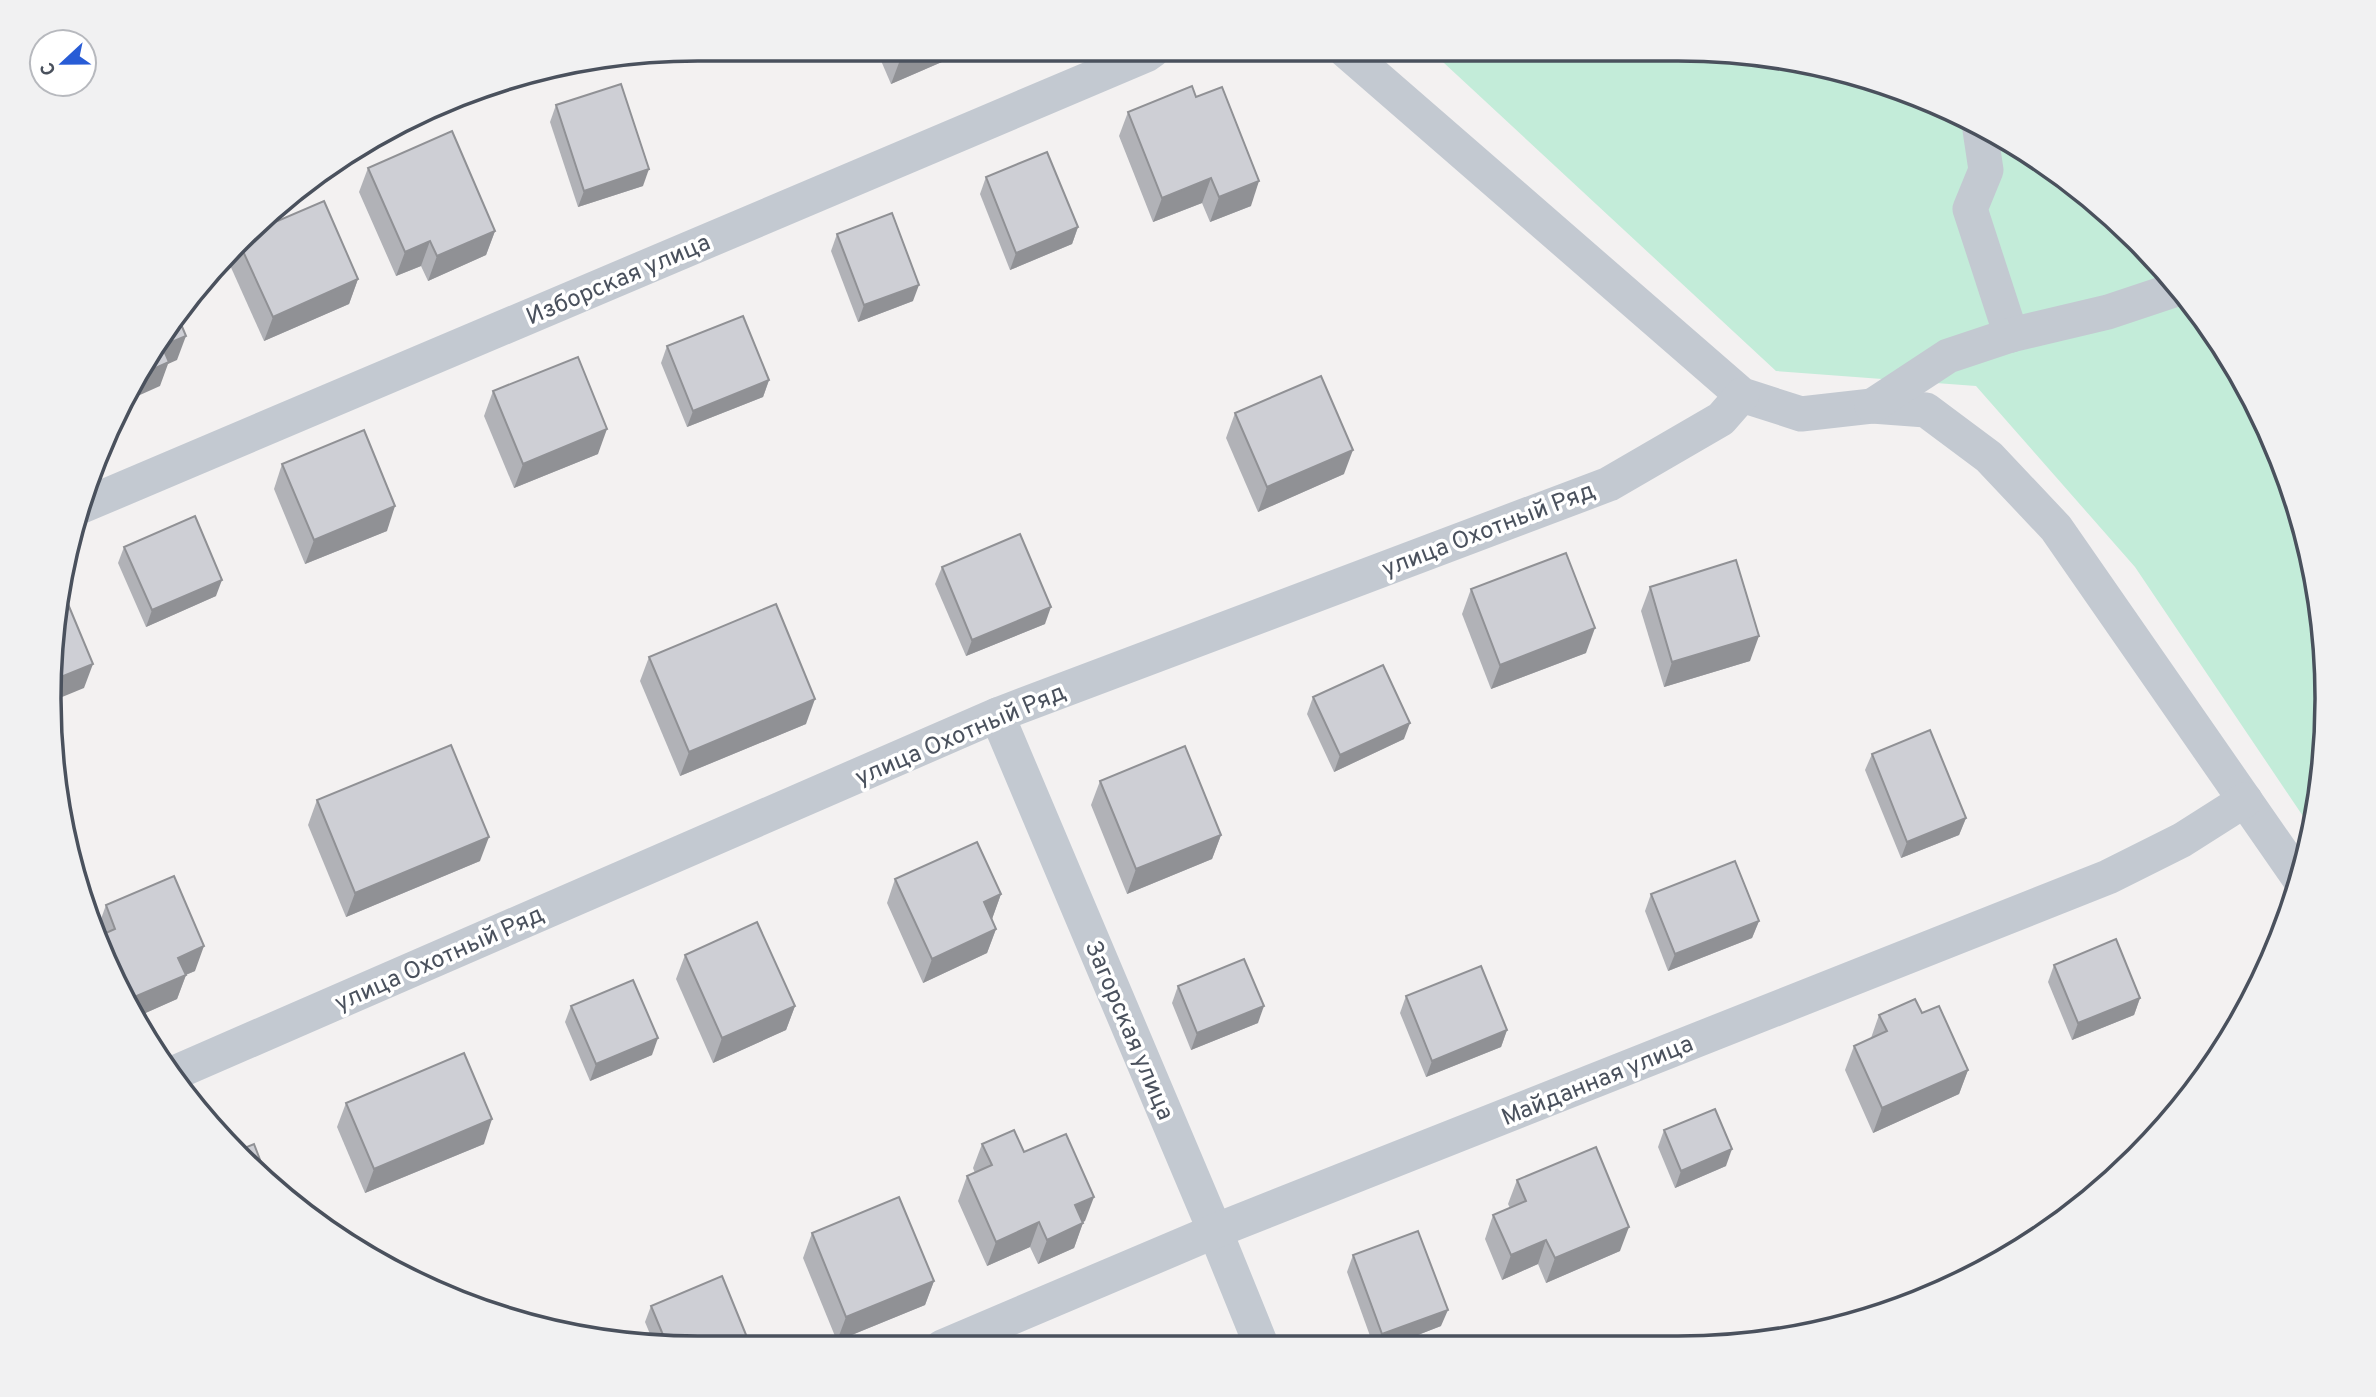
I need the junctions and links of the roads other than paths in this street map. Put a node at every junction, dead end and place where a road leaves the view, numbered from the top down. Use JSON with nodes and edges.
{"nodes":[{"id":1,"x":1132,"y":61,"type":"edge"},
{"id":2,"x":1358,"y":61,"type":"edge"},
{"id":3,"x":1981,"y":139,"type":"edge"},
{"id":4,"x":2168,"y":292,"type":"edge"},
{"id":5,"x":2011,"y":335,"type":"junction"},
{"id":6,"x":1742,"y":395,"type":"junction"},
{"id":7,"x":1872,"y":405,"type":"junction"},
{"id":8,"x":93,"y":501,"type":"edge"},
{"id":9,"x":997,"y":715,"type":"junction"},
{"id":10,"x":2245,"y":800,"type":"junction"},
{"id":11,"x":2292,"y":867,"type":"edge"},
{"id":12,"x":182,"y":1070,"type":"edge"},
{"id":13,"x":1215,"y":1231,"type":"junction"},
{"id":14,"x":968,"y":1336,"type":"edge"},
{"id":15,"x":1258,"y":1336,"type":"edge"}],
"edges":[{"from":1,"to":8,"type":"street","name":"Изборская улица"},
{"from":2,"to":6,"type":"street"},
{"from":3,"to":5,"type":"street"},
{"from":4,"to":5,"type":"street"},
{"from":5,"to":7,"type":"street"},
{"from":6,"to":7,"type":"street"},
{"from":6,"to":9,"type":"street","name":"улица Охотный Ряд"},
{"from":7,"to":10,"type":"street"},
{"from":9,"to":12,"type":"street","name":"улица Охотный Ряд"},
{"from":9,"to":13,"type":"street","name":"Загорская улица"},
{"from":10,"to":11,"type":"street"},
{"from":10,"to":13,"type":"street","name":"Майданная улица"},
{"from":13,"to":14,"type":"street","name":"Майданная улица"},
{"from":13,"to":15,"type":"street","name":"Загорская улица"}]}
